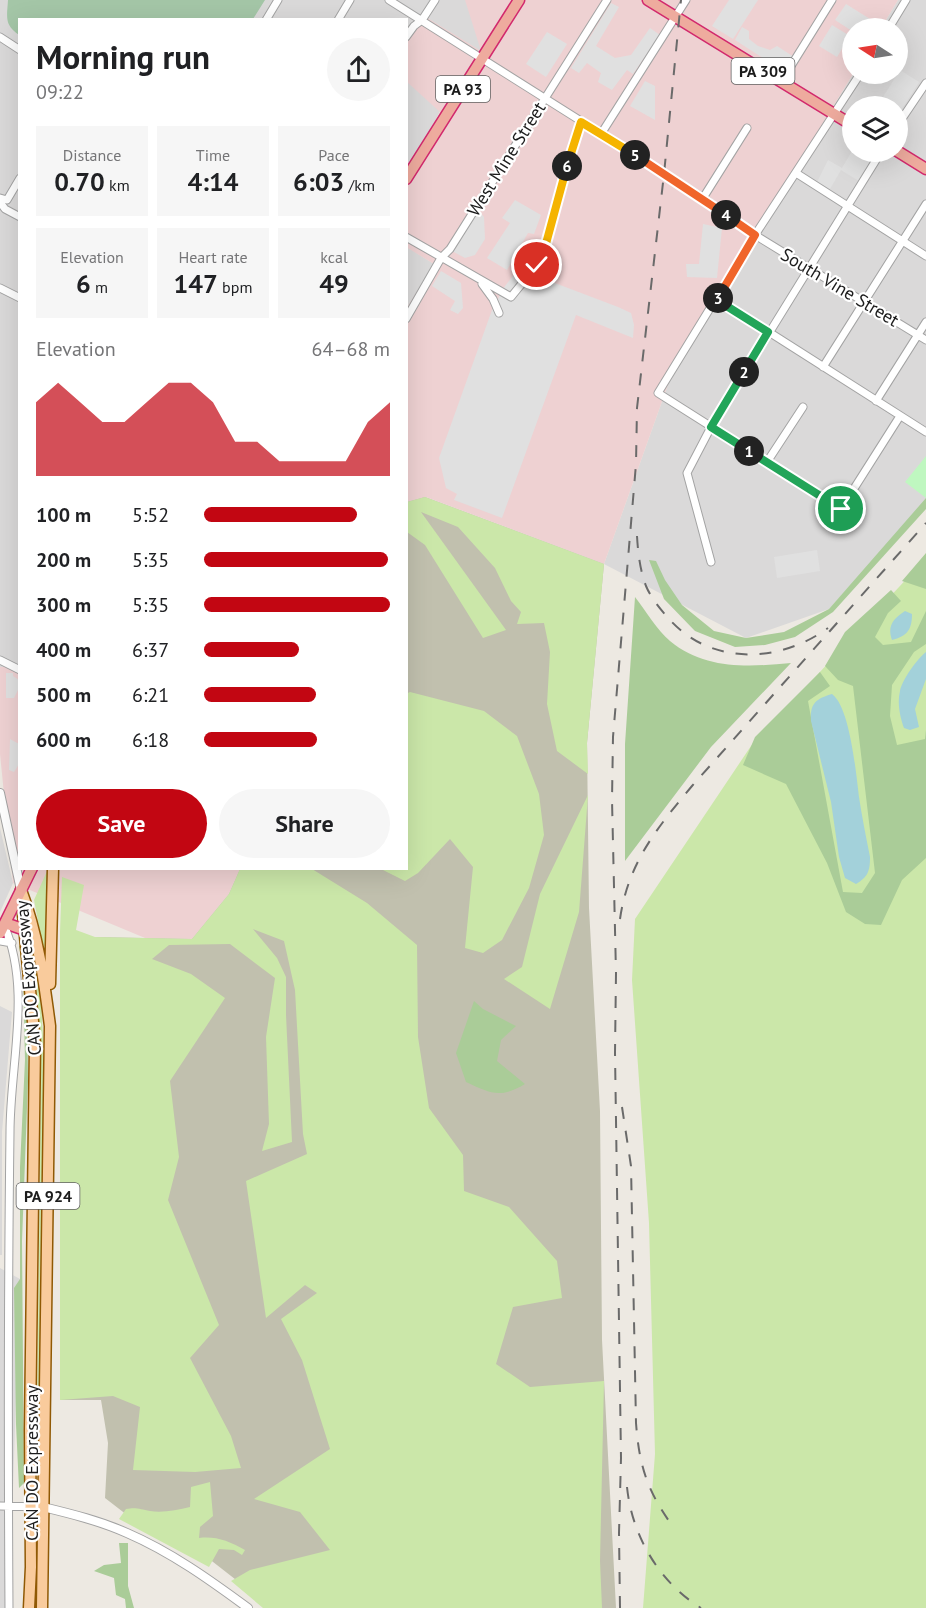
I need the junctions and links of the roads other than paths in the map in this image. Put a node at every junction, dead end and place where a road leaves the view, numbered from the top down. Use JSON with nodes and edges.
{"nodes":[{"id":1,"x":278,"y":0,"type":"edge"},
{"id":2,"x":350,"y":0,"type":"edge"},
{"id":3,"x":389,"y":0,"type":"edge"},
{"id":4,"x":435,"y":0,"type":"edge"},
{"id":5,"x":519,"y":0,"type":"edge"},
{"id":6,"x":607,"y":0,"type":"edge"},
{"id":7,"x":648,"y":0,"type":"edge"},
{"id":8,"x":686,"y":0,"type":"edge"},
{"id":9,"x":832,"y":0,"type":"edge"},
{"id":10,"x":906,"y":0,"type":"edge"},
{"id":11,"x":267,"y":18,"type":"edge"},
{"id":12,"x":339,"y":18,"type":"edge"},
{"id":13,"x":675,"y":18,"type":"junction"},
{"id":14,"x":895,"y":18,"type":"edge"},
{"id":15,"x":422,"y":20,"type":"junction"},
{"id":16,"x":408,"y":34,"type":"edge"},
{"id":17,"x":0,"y":37,"type":"edge"},
{"id":18,"x":18,"y":49,"type":"edge"},
{"id":19,"x":482,"y":58,"type":"junction"},
{"id":20,"x":780,"y":82,"type":"junction"},
{"id":21,"x":926,"y":83,"type":"edge"},
{"id":22,"x":854,"y":84,"type":"edge"},
{"id":23,"x":545,"y":98,"type":"junction"},
{"id":24,"x":908,"y":110,"type":"edge"},
{"id":25,"x":834,"y":114,"type":"junction"},
{"id":26,"x":842,"y":119,"type":"edge"},
{"id":27,"x":581,"y":122,"type":"junction"},
{"id":28,"x":747,"y":128,"type":"dead end"},
{"id":29,"x":601,"y":134,"type":"junction"},
{"id":30,"x":908,"y":158,"type":"edge"},
{"id":31,"x":874,"y":162,"type":"edge"},
{"id":32,"x":926,"y":169,"type":"edge"},
{"id":33,"x":796,"y":173,"type":"junction"},
{"id":34,"x":408,"y":176,"type":"edge"},
{"id":35,"x":18,"y":181,"type":"edge"},
{"id":36,"x":703,"y":198,"type":"junction"},
{"id":37,"x":0,"y":200,"type":"edge"},
{"id":38,"x":926,"y":204,"type":"edge"},
{"id":39,"x":848,"y":206,"type":"junction"},
{"id":40,"x":18,"y":216,"type":"edge"},
{"id":41,"x":755,"y":235,"type":"junction"},
{"id":42,"x":408,"y":238,"type":"edge"},
{"id":43,"x":903,"y":241,"type":"junction"},
{"id":44,"x":926,"y":256,"type":"edge"},
{"id":45,"x":441,"y":258,"type":"junction"},
{"id":46,"x":809,"y":268,"type":"junction"},
{"id":47,"x":482,"y":282,"type":"junction"},
{"id":48,"x":0,"y":288,"type":"edge"},
{"id":49,"x":18,"y":297,"type":"edge"},
{"id":50,"x":717,"y":300,"type":"junction"},
{"id":51,"x":864,"y":301,"type":"junction"},
{"id":52,"x":499,"y":313,"type":"dead end"},
{"id":53,"x":408,"y":316,"type":"edge"},
{"id":54,"x":926,"y":322,"type":"edge"},
{"id":55,"x":768,"y":332,"type":"junction"},
{"id":56,"x":918,"y":335,"type":"junction"},
{"id":57,"x":926,"y":340,"type":"edge"},
{"id":58,"x":823,"y":367,"type":"junction"},
{"id":59,"x":876,"y":401,"type":"junction"},
{"id":60,"x":803,"y":407,"type":"dead end"},
{"id":61,"x":900,"y":416,"type":"junction"},
{"id":62,"x":711,"y":427,"type":"junction"},
{"id":63,"x":926,"y":432,"type":"edge"},
{"id":64,"x":766,"y":462,"type":"junction"},
{"id":65,"x":711,"y":562,"type":"dead end"},
{"id":66,"x":0,"y":660,"type":"edge"},
{"id":67,"x":18,"y":669,"type":"edge"},
{"id":68,"x":0,"y":793,"type":"edge"},
{"id":69,"x":31,"y":870,"type":"edge"},
{"id":70,"x":53,"y":870,"type":"edge"},
{"id":71,"x":21,"y":890,"type":"junction"},
{"id":72,"x":3,"y":927,"type":"edge"},
{"id":73,"x":25,"y":930,"type":"junction"},
{"id":74,"x":0,"y":941,"type":"edge"},
{"id":75,"x":12,"y":943,"type":"junction"},
{"id":76,"x":50,"y":1026,"type":"junction"},
{"id":77,"x":0,"y":1122,"type":"edge"},
{"id":78,"x":10,"y":1127,"type":"junction"},
{"id":79,"x":0,"y":1260,"type":"edge"},
{"id":80,"x":9,"y":1260,"type":"junction"},
{"id":81,"x":9,"y":1381,"type":"junction"},
{"id":82,"x":0,"y":1382,"type":"edge"},
{"id":83,"x":0,"y":1506,"type":"edge"},
{"id":84,"x":9,"y":1506,"type":"junction"},
{"id":85,"x":31,"y":1506,"type":"junction"},
{"id":86,"x":43,"y":1507,"type":"junction"},
{"id":87,"x":9,"y":1608,"type":"edge"},
{"id":88,"x":29,"y":1608,"type":"edge"},
{"id":89,"x":42,"y":1608,"type":"edge"},
{"id":90,"x":248,"y":1608,"type":"edge"}],
"edges":[{"from":1,"to":11,"type":"street"},
{"from":2,"to":12,"type":"street"},
{"from":3,"to":15,"type":"street","name":"South Vine Street"},
{"from":4,"to":15,"type":"street"},
{"from":5,"to":19,"type":"highway","number":"PA 93"},
{"from":6,"to":23,"type":"street","name":"West Mine Street"},
{"from":7,"to":13,"type":"highway","number":"PA 309"},
{"from":8,"to":13,"type":"street"},
{"from":9,"to":20,"type":"street"},
{"from":10,"to":14,"type":"street"},
{"from":13,"to":20,"type":"highway","number":"PA 309"},
{"from":13,"to":29,"type":"street"},
{"from":15,"to":16,"type":"street"},
{"from":15,"to":19,"type":"street","name":"South Vine Street"},
{"from":17,"to":18,"type":"street"},
{"from":19,"to":23,"type":"street","name":"South Vine Street"},
{"from":19,"to":34,"type":"highway","number":"PA 93"},
{"from":20,"to":25,"type":"highway","number":"PA 309"},
{"from":21,"to":24,"type":"street"},
{"from":22,"to":25,"type":"street"},
{"from":23,"to":27,"type":"street","name":"South Vine Street"},
{"from":23,"to":45,"type":"street","name":"West Mine Street"},
{"from":25,"to":26,"type":"highway","number":"PA 309"},
{"from":25,"to":33,"type":"street"},
{"from":27,"to":29,"type":"street","name":"South Vine Street"},
{"from":27,"to":47,"type":"street"},
{"from":28,"to":36,"type":"street"},
{"from":29,"to":36,"type":"street","name":"South Vine Street"},
{"from":30,"to":32,"type":"highway"},
{"from":31,"to":39,"type":"street"},
{"from":33,"to":39,"type":"street"},
{"from":33,"to":41,"type":"street"},
{"from":35,"to":37,"type":"street"},
{"from":36,"to":41,"type":"street","name":"South Vine Street"},
{"from":37,"to":40,"type":"street"},
{"from":38,"to":43,"type":"street"},
{"from":39,"to":43,"type":"street"},
{"from":39,"to":46,"type":"street"},
{"from":41,"to":46,"type":"street","name":"South Vine Street"},
{"from":41,"to":50,"type":"street"},
{"from":42,"to":45,"type":"street"},
{"from":43,"to":44,"type":"street"},
{"from":43,"to":51,"type":"street"},
{"from":45,"to":47,"type":"street"},
{"from":45,"to":53,"type":"street","name":"West Mine Street"},
{"from":46,"to":51,"type":"street","name":"South Vine Street"},
{"from":46,"to":55,"type":"street"},
{"from":47,"to":52,"type":"street"},
{"from":48,"to":49,"type":"street"},
{"from":50,"to":55,"type":"street"},
{"from":50,"to":62,"type":"street"},
{"from":51,"to":56,"type":"street","name":"South Vine Street"},
{"from":51,"to":58,"type":"street"},
{"from":54,"to":56,"type":"street"},
{"from":55,"to":58,"type":"street"},
{"from":55,"to":62,"type":"street"},
{"from":56,"to":57,"type":"street","name":"South Vine Street"},
{"from":56,"to":59,"type":"street"},
{"from":58,"to":59,"type":"street"},
{"from":59,"to":61,"type":"street"},
{"from":60,"to":64,"type":"street"},
{"from":61,"to":63,"type":"street"},
{"from":61,"to":64,"type":"street"},
{"from":62,"to":64,"type":"street"},
{"from":62,"to":65,"type":"street"},
{"from":66,"to":67,"type":"street"},
{"from":68,"to":71,"type":"street"},
{"from":69,"to":71,"type":"highway"},
{"from":70,"to":76,"type":"main road"},
{"from":71,"to":72,"type":"highway"},
{"from":71,"to":73,"type":"main road","name":"CAN DO Expressway"},
{"from":71,"to":76,"type":"main road","name":"CAN DO Expressway","number":"PA 924"},
{"from":72,"to":73,"type":"highway"},
{"from":72,"to":75,"type":"street"},
{"from":73,"to":85,"type":"main road","name":"CAN DO Expressway","number":"PA 924"},
{"from":74,"to":75,"type":"street"},
{"from":75,"to":78,"type":"street"},
{"from":76,"to":86,"type":"main road","name":"CAN DO Expressway","number":"PA 924"},
{"from":77,"to":78,"type":"street"},
{"from":78,"to":80,"type":"street"},
{"from":79,"to":80,"type":"street"},
{"from":80,"to":81,"type":"street"},
{"from":81,"to":82,"type":"street"},
{"from":81,"to":84,"type":"street"},
{"from":83,"to":84,"type":"street"},
{"from":84,"to":85,"type":"street"},
{"from":84,"to":87,"type":"street"},
{"from":85,"to":86,"type":"street"},
{"from":85,"to":88,"type":"main road","name":"CAN DO Expressway","number":"PA 924"},
{"from":86,"to":89,"type":"main road","name":"CAN DO Expressway","number":"PA 924"},
{"from":86,"to":90,"type":"street"}]}
